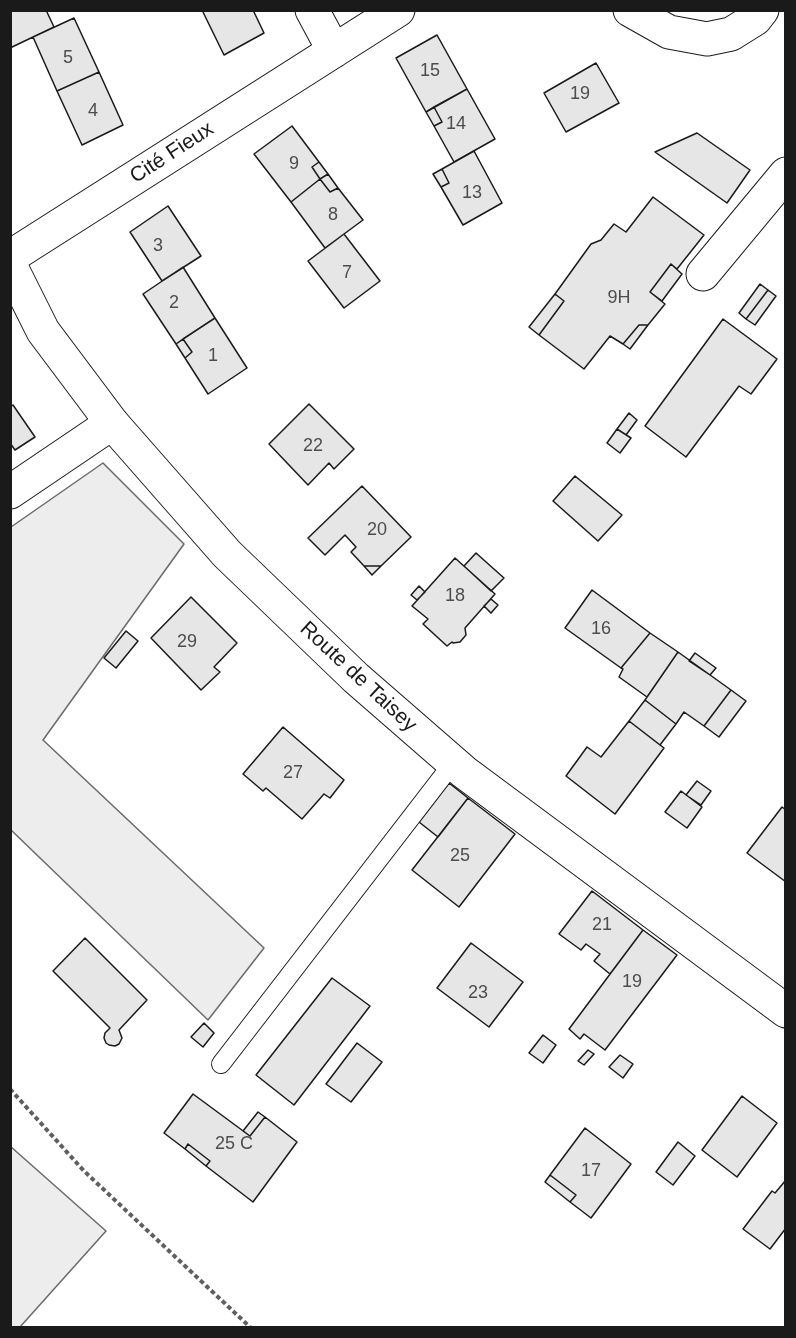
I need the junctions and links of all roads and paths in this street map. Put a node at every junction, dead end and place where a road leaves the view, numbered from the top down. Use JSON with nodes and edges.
{"nodes":[{"id":1,"x":312,"y":10,"type":"edge"},
{"id":2,"x":398,"y":10,"type":"edge"},
{"id":3,"x":630,"y":10,"type":"edge"},
{"id":4,"x":762,"y":10,"type":"edge"},
{"id":5,"x":334,"y":51,"type":"junction"},
{"id":6,"x":786,"y":174,"type":"edge"},
{"id":7,"x":10,"y":256,"type":"edge"},
{"id":8,"x":10,"y":265,"type":"edge"},
{"id":9,"x":703,"y":274,"type":"dead end"},
{"id":10,"x":112,"y":423,"type":"junction"},
{"id":11,"x":10,"y":492,"type":"edge"},
{"id":12,"x":453,"y":763,"type":"junction"},
{"id":13,"x":786,"y":1011,"type":"edge"},
{"id":14,"x":221,"y":1064,"type":"dead end"},
{"id":15,"x":10,"y":1089,"type":"edge"},
{"id":16,"x":251,"y":1328,"type":"edge"}],
"edges":[{"from":1,"to":5,"type":"street"},
{"from":2,"to":5,"type":"street","name":"Cité Fieux"},
{"from":3,"to":4,"type":"street"},
{"from":5,"to":7,"type":"street","name":"Cité Fieux"},
{"from":6,"to":9,"type":"street"},
{"from":8,"to":10,"type":"street","name":"Route de Taisey"},
{"from":10,"to":11,"type":"street"},
{"from":10,"to":12,"type":"street","name":"Route de Taisey"},
{"from":12,"to":13,"type":"street","name":"Route de Taisey"},
{"from":12,"to":14,"type":"lane"},
{"from":15,"to":16,"type":"path"}]}
